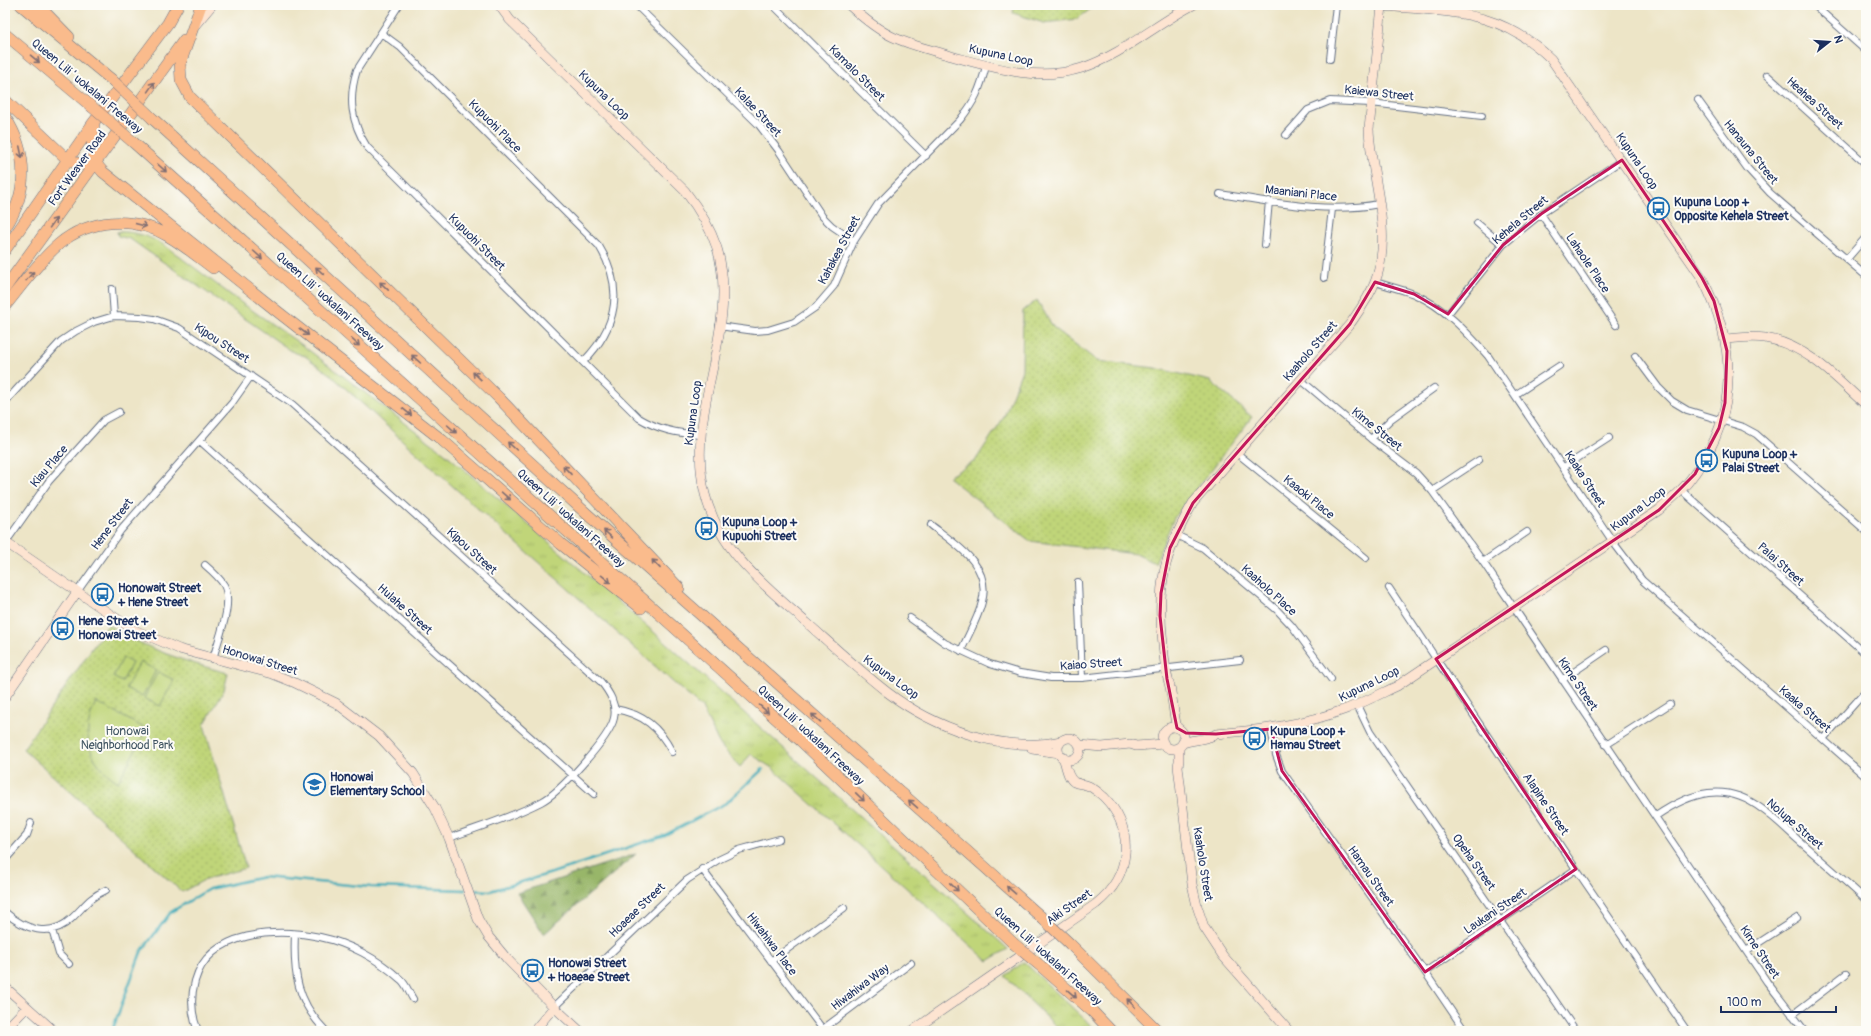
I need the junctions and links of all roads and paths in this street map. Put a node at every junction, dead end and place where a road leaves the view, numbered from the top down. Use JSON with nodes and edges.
{"nodes":[{"id":1,"x":21,"y":5,"type":"edge"},
{"id":2,"x":38,"y":5,"type":"edge"},
{"id":3,"x":178,"y":5,"type":"edge"},
{"id":4,"x":184,"y":5,"type":"edge"},
{"id":5,"x":201,"y":5,"type":"edge"},
{"id":6,"x":212,"y":5,"type":"edge"},
{"id":7,"x":399,"y":5,"type":"edge"},
{"id":8,"x":499,"y":5,"type":"edge"},
{"id":9,"x":636,"y":5,"type":"edge"},
{"id":10,"x":773,"y":5,"type":"edge"},
{"id":11,"x":849,"y":5,"type":"edge"},
{"id":12,"x":1193,"y":5,"type":"edge"},
{"id":13,"x":1336,"y":5,"type":"edge"},
{"id":14,"x":1379,"y":5,"type":"edge"},
{"id":15,"x":1814,"y":5,"type":"edge"},
{"id":16,"x":168,"y":23,"type":"junction"},
{"id":17,"x":191,"y":29,"type":"junction"},
{"id":18,"x":381,"y":33,"type":"junction"},
{"id":19,"x":5,"y":34,"type":"edge"},
{"id":20,"x":1866,"y":51,"type":"edge"},
{"id":21,"x":1330,"y":59,"type":"dead end"},
{"id":22,"x":986,"y":66,"type":"junction"},
{"id":23,"x":1767,"y":75,"type":"dead end"},
{"id":24,"x":112,"y":80,"type":"junction"},
{"id":25,"x":5,"y":100,"type":"edge"},
{"id":26,"x":1698,"y":100,"type":"dead end"},
{"id":27,"x":1371,"y":103,"type":"junction"},
{"id":28,"x":1482,"y":116,"type":"dead end"},
{"id":29,"x":5,"y":117,"type":"edge"},
{"id":30,"x":94,"y":122,"type":"junction"},
{"id":31,"x":1286,"y":135,"type":"dead end"},
{"id":32,"x":926,"y":156,"type":"junction"},
{"id":33,"x":68,"y":160,"type":"junction"},
{"id":34,"x":1622,"y":160,"type":"junction"},
{"id":35,"x":96,"y":164,"type":"junction"},
{"id":36,"x":1866,"y":164,"type":"edge"},
{"id":37,"x":1220,"y":194,"type":"dead end"},
{"id":38,"x":1269,"y":201,"type":"junction"},
{"id":39,"x":1379,"y":204,"type":"junction"},
{"id":40,"x":1332,"y":209,"type":"junction"},
{"id":41,"x":1541,"y":214,"type":"junction"},
{"id":42,"x":1477,"y":223,"type":"dead end"},
{"id":43,"x":5,"y":228,"type":"edge"},
{"id":44,"x":1866,"y":237,"type":"edge"},
{"id":45,"x":854,"y":241,"type":"junction"},
{"id":46,"x":1265,"y":245,"type":"dead end"},
{"id":47,"x":1503,"y":245,"type":"junction"},
{"id":48,"x":5,"y":250,"type":"edge"},
{"id":49,"x":1847,"y":259,"type":"junction"},
{"id":50,"x":1866,"y":276,"type":"edge"},
{"id":51,"x":1324,"y":278,"type":"dead end"},
{"id":52,"x":1375,"y":282,"type":"junction"},
{"id":53,"x":5,"y":288,"type":"edge"},
{"id":54,"x":112,"y":289,"type":"dead end"},
{"id":55,"x":5,"y":306,"type":"edge"},
{"id":56,"x":273,"y":308,"type":"junction"},
{"id":57,"x":1448,"y":314,"type":"junction"},
{"id":58,"x":114,"y":316,"type":"junction"},
{"id":59,"x":1616,"y":325,"type":"dead end"},
{"id":60,"x":719,"y":326,"type":"junction"},
{"id":61,"x":1726,"y":339,"type":"junction"},
{"id":62,"x":1635,"y":356,"type":"dead end"},
{"id":63,"x":583,"y":362,"type":"junction"},
{"id":64,"x":1559,"y":366,"type":"dead end"},
{"id":65,"x":251,"y":376,"type":"junction"},
{"id":66,"x":1301,"y":380,"type":"junction"},
{"id":67,"x":1434,"y":388,"type":"dead end"},
{"id":68,"x":1515,"y":395,"type":"junction"},
{"id":69,"x":5,"y":402,"type":"edge"},
{"id":70,"x":1866,"y":405,"type":"edge"},
{"id":71,"x":119,"y":412,"type":"dead end"},
{"id":72,"x":1721,"y":420,"type":"junction"},
{"id":73,"x":700,"y":435,"type":"junction"},
{"id":74,"x":1609,"y":438,"type":"dead end"},
{"id":75,"x":1371,"y":439,"type":"junction"},
{"id":76,"x":200,"y":441,"type":"junction"},
{"id":77,"x":1238,"y":454,"type":"junction"},
{"id":78,"x":1479,"y":460,"type":"dead end"},
{"id":79,"x":1564,"y":467,"type":"junction"},
{"id":80,"x":1681,"y":490,"type":"junction"},
{"id":81,"x":1432,"y":491,"type":"junction"},
{"id":82,"x":931,"y":525,"type":"dead end"},
{"id":83,"x":1866,"y":531,"type":"edge"},
{"id":84,"x":1527,"y":532,"type":"dead end"},
{"id":85,"x":1176,"y":535,"type":"junction"},
{"id":86,"x":5,"y":542,"type":"edge"},
{"id":87,"x":1613,"y":542,"type":"junction"},
{"id":88,"x":1366,"y":558,"type":"dead end"},
{"id":89,"x":1483,"y":562,"type":"junction"},
{"id":90,"x":205,"y":565,"type":"dead end"},
{"id":91,"x":1078,"y":582,"type":"dead end"},
{"id":92,"x":1389,"y":588,"type":"dead end"},
{"id":93,"x":78,"y":592,"type":"junction"},
{"id":94,"x":1514,"y":608,"type":"junction"},
{"id":95,"x":910,"y":618,"type":"dead end"},
{"id":96,"x":731,"y":643,"type":"junction"},
{"id":97,"x":1606,"y":650,"type":"dead end"},
{"id":98,"x":961,"y":651,"type":"junction"},
{"id":99,"x":1866,"y":654,"type":"edge"},
{"id":100,"x":213,"y":658,"type":"junction"},
{"id":101,"x":1436,"y":659,"type":"junction"},
{"id":102,"x":1240,"y":660,"type":"dead end"},
{"id":103,"x":1165,"y":668,"type":"junction"},
{"id":104,"x":1082,"y":678,"type":"junction"},
{"id":105,"x":1331,"y":679,"type":"dead end"},
{"id":106,"x":1562,"y":680,"type":"junction"},
{"id":107,"x":735,"y":683,"type":"junction"},
{"id":108,"x":1866,"y":691,"type":"edge"},
{"id":109,"x":5,"y":697,"type":"edge"},
{"id":110,"x":1670,"y":704,"type":"dead end"},
{"id":111,"x":1357,"y":705,"type":"junction"},
{"id":112,"x":615,"y":709,"type":"junction"},
{"id":113,"x":1271,"y":729,"type":"junction"},
{"id":114,"x":1173,"y":738,"type":"junction"},
{"id":115,"x":1823,"y":739,"type":"junction"},
{"id":116,"x":1061,"y":741,"type":"junction"},
{"id":117,"x":1080,"y":744,"type":"junction"},
{"id":118,"x":1020,"y":745,"type":"junction"},
{"id":119,"x":1606,"y":745,"type":"junction"},
{"id":120,"x":1102,"y":747,"type":"junction"},
{"id":121,"x":672,"y":752,"type":"dead end"},
{"id":122,"x":1060,"y":755,"type":"junction"},
{"id":123,"x":1076,"y":756,"type":"junction"},
{"id":124,"x":572,"y":774,"type":"junction"},
{"id":125,"x":1866,"y":778,"type":"edge"},
{"id":126,"x":1078,"y":784,"type":"junction"},
{"id":127,"x":594,"y":794,"type":"dead end"},
{"id":128,"x":1656,"y":816,"type":"junction"},
{"id":129,"x":31,"y":823,"type":"dead end"},
{"id":130,"x":449,"y":838,"type":"junction"},
{"id":131,"x":779,"y":839,"type":"dead end"},
{"id":132,"x":5,"y":860,"type":"edge"},
{"id":133,"x":1576,"y":868,"type":"junction"},
{"id":134,"x":702,"y":869,"type":"junction"},
{"id":135,"x":106,"y":890,"type":"dead end"},
{"id":136,"x":1866,"y":900,"type":"edge"},
{"id":137,"x":844,"y":908,"type":"dead end"},
{"id":138,"x":5,"y":912,"type":"edge"},
{"id":139,"x":1797,"y":918,"type":"dead end"},
{"id":140,"x":1501,"y":920,"type":"junction"},
{"id":141,"x":52,"y":930,"type":"junction"},
{"id":142,"x":295,"y":934,"type":"junction"},
{"id":143,"x":1746,"y":951,"type":"junction"},
{"id":144,"x":771,"y":961,"type":"junction"},
{"id":145,"x":911,"y":963,"type":"dead end"},
{"id":146,"x":68,"y":964,"type":"dead end"},
{"id":147,"x":1425,"y":972,"type":"junction"},
{"id":148,"x":1846,"y":974,"type":"dead end"},
{"id":149,"x":5,"y":987,"type":"edge"},
{"id":150,"x":413,"y":999,"type":"dead end"},
{"id":151,"x":27,"y":1007,"type":"junction"},
{"id":152,"x":554,"y":1007,"type":"junction"},
{"id":153,"x":1792,"y":1014,"type":"junction"},
{"id":154,"x":5,"y":1030,"type":"edge"},
{"id":155,"x":823,"y":1030,"type":"edge"},
{"id":156,"x":54,"y":1031,"type":"edge"},
{"id":157,"x":198,"y":1031,"type":"edge"},
{"id":158,"x":326,"y":1031,"type":"edge"},
{"id":159,"x":534,"y":1031,"type":"edge"},
{"id":160,"x":580,"y":1031,"type":"edge"},
{"id":161,"x":912,"y":1031,"type":"edge"},
{"id":162,"x":1111,"y":1031,"type":"edge"},
{"id":163,"x":1158,"y":1031,"type":"edge"},
{"id":164,"x":1289,"y":1031,"type":"edge"},
{"id":165,"x":1465,"y":1031,"type":"edge"},
{"id":166,"x":1576,"y":1031,"type":"edge"},
{"id":167,"x":1687,"y":1031,"type":"edge"},
{"id":168,"x":1805,"y":1031,"type":"edge"}],
"edges":[{"from":1,"to":24,"type":"highway","name":"Queen Liliʻuokalani Freeway"},
{"from":2,"to":24,"type":"highway"},
{"from":3,"to":16,"type":"highway"},
{"from":4,"to":16,"type":"street","name":"Fort Weaver Road"},
{"from":5,"to":17,"type":"highway"},
{"from":6,"to":17,"type":"street","name":"Fort Weaver Road"},
{"from":7,"to":18,"type":"street","name":"Kupuohi Street"},
{"from":8,"to":60,"type":"street","name":"Kupuna Loop"},
{"from":9,"to":45,"type":"street","name":"Kalae Street"},
{"from":10,"to":32,"type":"street","name":"Kamalo Street"},
{"from":11,"to":22,"type":"street","name":"Kupuna Loop"},
{"from":12,"to":22,"type":"street","name":"Kupuna Loop"},
{"from":13,"to":21,"type":"street"},
{"from":14,"to":27,"type":"street","name":"Kaaholo Street"},
{"from":14,"to":34,"type":"street","name":"Kupuna Loop"},
{"from":15,"to":20,"type":"street"},
{"from":16,"to":30,"type":"highway","name":"Fort Weaver Road"},
{"from":35,"to":17,"type":"highway","name":"Fort Weaver Road","one_way":true},
{"from":96,"to":17,"type":"highway","one_way":true},
{"from":18,"to":63,"type":"street","name":"Kupuohi Street"},
{"from":18,"to":63,"type":"street","name":"Kupuohi Place"},
{"from":19,"to":107,"type":"highway","name":"Queen Liliʻuokalani Freeway","one_way":true,"bridge":true},
{"from":22,"to":32,"type":"street","name":"Kahakea Street"},
{"from":23,"to":36,"type":"street","name":"Heahea Street"},
{"from":96,"to":24,"type":"highway","name":"Queen Liliʻuokalani Freeway","one_way":true,"bridge":true},
{"from":25,"to":33,"type":"highway"},
{"from":26,"to":49,"type":"street","name":"Hanauna Street"},
{"from":27,"to":28,"type":"street","name":"Kaiewa Street"},
{"from":27,"to":31,"type":"street","name":"Kaiewa Street"},
{"from":27,"to":39,"type":"street","name":"Kaaholo Street"},
{"from":29,"to":43,"type":"highway","one_way":true},
{"from":30,"to":33,"type":"highway","name":"Fort Weaver Road"},
{"from":30,"to":35,"type":"highway"},
{"from":32,"to":45,"type":"street","name":"Kahakea Street"},
{"from":33,"to":35,"type":"highway"},
{"from":33,"to":48,"type":"highway","name":"Fort Weaver Road"},
{"from":34,"to":41,"type":"street","name":"Kehela Street"},
{"from":34,"to":61,"type":"street","name":"Kupuna Loop"},
{"from":53,"to":35,"type":"highway","name":"Fort Weaver Road","one_way":true},
{"from":35,"to":56,"type":"highway"},
{"from":37,"to":38,"type":"street","name":"Maaniani Place"},
{"from":38,"to":40,"type":"street","name":"Maaniani Place"},
{"from":38,"to":46,"type":"street"},
{"from":39,"to":40,"type":"street","name":"Maaniani Place"},
{"from":39,"to":52,"type":"street","name":"Kaaholo Street"},
{"from":40,"to":51,"type":"street"},
{"from":41,"to":47,"type":"street","name":"Kehela Street"},
{"from":41,"to":59,"type":"street","name":"Lahaole Place"},
{"from":42,"to":47,"type":"street"},
{"from":44,"to":49,"type":"street"},
{"from":45,"to":60,"type":"street","name":"Kahakea Street"},
{"from":47,"to":57,"type":"street","name":"Kehela Street"},
{"from":49,"to":50,"type":"street","name":"Hanauna Street"},
{"from":52,"to":57,"type":"street","name":"Kaaka Street"},
{"from":52,"to":66,"type":"street","name":"Kaaholo Street"},
{"from":54,"to":58,"type":"street"},
{"from":55,"to":56,"type":"highway","one_way":true},
{"from":56,"to":107,"type":"highway","one_way":true},
{"from":57,"to":68,"type":"street","name":"Kaaka Street"},
{"from":58,"to":65,"type":"street","name":"Kipou Street"},
{"from":58,"to":69,"type":"street","name":"Kipou Street"},
{"from":60,"to":73,"type":"street","name":"Kupuna Loop"},
{"from":61,"to":70,"type":"street"},
{"from":61,"to":72,"type":"street","name":"Kupuna Loop"},
{"from":62,"to":72,"type":"street"},
{"from":63,"to":73,"type":"street","name":"Kupuohi Street"},
{"from":64,"to":68,"type":"street"},
{"from":65,"to":76,"type":"street","name":"Hene Street"},
{"from":65,"to":112,"type":"street","name":"Kipou Street"},
{"from":66,"to":75,"type":"street","name":"Kime Street"},
{"from":66,"to":77,"type":"street","name":"Kaaholo Street"},
{"from":67,"to":75,"type":"street"},
{"from":68,"to":79,"type":"street","name":"Kaaka Street"},
{"from":71,"to":86,"type":"street","name":"Kiau Place"},
{"from":72,"to":80,"type":"street","name":"Kupuna Loop"},
{"from":72,"to":83,"type":"street"},
{"from":73,"to":118,"type":"street","name":"Kupuna Loop"},
{"from":74,"to":79,"type":"street"},
{"from":75,"to":81,"type":"street","name":"Kime Street"},
{"from":76,"to":93,"type":"street","name":"Hene Street"},
{"from":76,"to":124,"type":"street","name":"Hulahe Street"},
{"from":77,"to":85,"type":"street","name":"Kaaholo Street"},
{"from":77,"to":88,"type":"street","name":"Kaaoki Place"},
{"from":78,"to":81,"type":"street"},
{"from":79,"to":87,"type":"street","name":"Kaaka Street"},
{"from":80,"to":87,"type":"street","name":"Kupuna Loop"},
{"from":80,"to":99,"type":"street","name":"Palai Street"},
{"from":81,"to":89,"type":"street","name":"Kime Street"},
{"from":82,"to":98,"type":"street"},
{"from":84,"to":89,"type":"street"},
{"from":85,"to":103,"type":"street","name":"Kaaholo Street"},
{"from":85,"to":105,"type":"street","name":"Kaaholo Place"},
{"from":86,"to":93,"type":"street","name":"Honowai Street"},
{"from":87,"to":94,"type":"street","name":"Kupuna Loop"},
{"from":87,"to":115,"type":"street","name":"Kaaka Street"},
{"from":89,"to":94,"type":"street","name":"Kime Street"},
{"from":90,"to":100,"type":"street"},
{"from":91,"to":104,"type":"street"},
{"from":92,"to":101,"type":"street","name":"Alapine Street"},
{"from":93,"to":100,"type":"street","name":"Honowai Street"},
{"from":93,"to":109,"type":"street","name":"Hene Street"},
{"from":94,"to":101,"type":"street","name":"Kupuna Loop"},
{"from":94,"to":106,"type":"street","name":"Kime Street"},
{"from":95,"to":98,"type":"street","name":"Kaiao Street"},
{"from":163,"to":96,"type":"highway","name":"Queen Liliʻuokalani Freeway","one_way":true,"bridge":true},
{"from":97,"to":106,"type":"street"},
{"from":98,"to":104,"type":"street","name":"Kaiao Street"},
{"from":100,"to":130,"type":"street","name":"Honowai Street"},
{"from":101,"to":111,"type":"street","name":"Kupuna Loop"},
{"from":101,"to":133,"type":"street","name":"Alapine Street"},
{"from":102,"to":103,"type":"street","name":"Kaiao Street"},
{"from":103,"to":104,"type":"street","name":"Kaiao Street"},
{"from":103,"to":114,"type":"street","name":"Kaaholo Street"},
{"from":106,"to":119,"type":"street","name":"Kime Street"},
{"from":107,"to":162,"type":"highway","name":"Queen Liliʻuokalani Freeway","one_way":true,"bridge":true},
{"from":108,"to":115,"type":"street"},
{"from":110,"to":119,"type":"street"},
{"from":111,"to":113,"type":"street","name":"Kupuna Loop"},
{"from":111,"to":140,"type":"street","name":"Opeha Street"},
{"from":112,"to":121,"type":"street"},
{"from":112,"to":124,"type":"street"},
{"from":113,"to":114,"type":"street","name":"Kupuna Loop"},
{"from":113,"to":147,"type":"street","name":"Hamau Street"},
{"from":114,"to":120,"type":"street","name":"Kupuna Loop"},
{"from":114,"to":164,"type":"street","name":"Kaaholo Street"},
{"from":115,"to":125,"type":"street","name":"Kaaka Street"},
{"from":116,"to":117,"type":"street"},
{"from":116,"to":118,"type":"street","name":"Kupuna Loop"},
{"from":116,"to":122,"type":"street"},
{"from":117,"to":120,"type":"street","name":"Kupuna Loop"},
{"from":117,"to":123,"type":"street"},
{"from":118,"to":122,"type":"street","name":"Kupuna Loop"},
{"from":119,"to":128,"type":"street","name":"Kime Street"},
{"from":120,"to":123,"type":"street","name":"Kupuna Loop"},
{"from":122,"to":123,"type":"street"},
{"from":122,"to":126,"type":"street","name":"Aiki Street"},
{"from":123,"to":126,"type":"street"},
{"from":124,"to":127,"type":"street","name":"Hulahe Street"},
{"from":124,"to":130,"type":"street"},
{"from":126,"to":161,"type":"street","name":"Aiki Street"},
{"from":128,"to":136,"type":"street","name":"Nolupe Street"},
{"from":128,"to":143,"type":"street","name":"Kime Street"},
{"from":129,"to":132,"type":"street"},
{"from":130,"to":152,"type":"street","name":"Honowai Street"},
{"from":131,"to":134,"type":"street","name":"Hoaeae Street"},
{"from":133,"to":140,"type":"street","name":"Laukani Street"},
{"from":133,"to":167,"type":"street","name":"Alapine Street"},
{"from":134,"to":144,"type":"street","name":"Hiwahiwa Place"},
{"from":134,"to":152,"type":"street","name":"Hoaeae Street"},
{"from":135,"to":141,"type":"street"},
{"from":137,"to":144,"type":"street"},
{"from":138,"to":141,"type":"street"},
{"from":139,"to":143,"type":"street"},
{"from":140,"to":147,"type":"street","name":"Laukani Street"},
{"from":140,"to":166,"type":"street","name":"Opeha Street"},
{"from":141,"to":146,"type":"street"},
{"from":142,"to":150,"type":"street"},
{"from":142,"to":157,"type":"street"},
{"from":142,"to":158,"type":"street"},
{"from":143,"to":153,"type":"street","name":"Kime Street"},
{"from":144,"to":155,"type":"street","name":"Hiwahiwa Place"},
{"from":145,"to":155,"type":"street","name":"Hiwahiwa Way"},
{"from":147,"to":165,"type":"street","name":"Hamau Street"},
{"from":148,"to":153,"type":"street"},
{"from":149,"to":151,"type":"street"},
{"from":151,"to":154,"type":"street"},
{"from":151,"to":156,"type":"street"},
{"from":152,"to":159,"type":"street","name":"Hoaeae Street"},
{"from":152,"to":160,"type":"street","name":"Honowai Street"},
{"from":153,"to":168,"type":"street","name":"Kime Street"}]}
